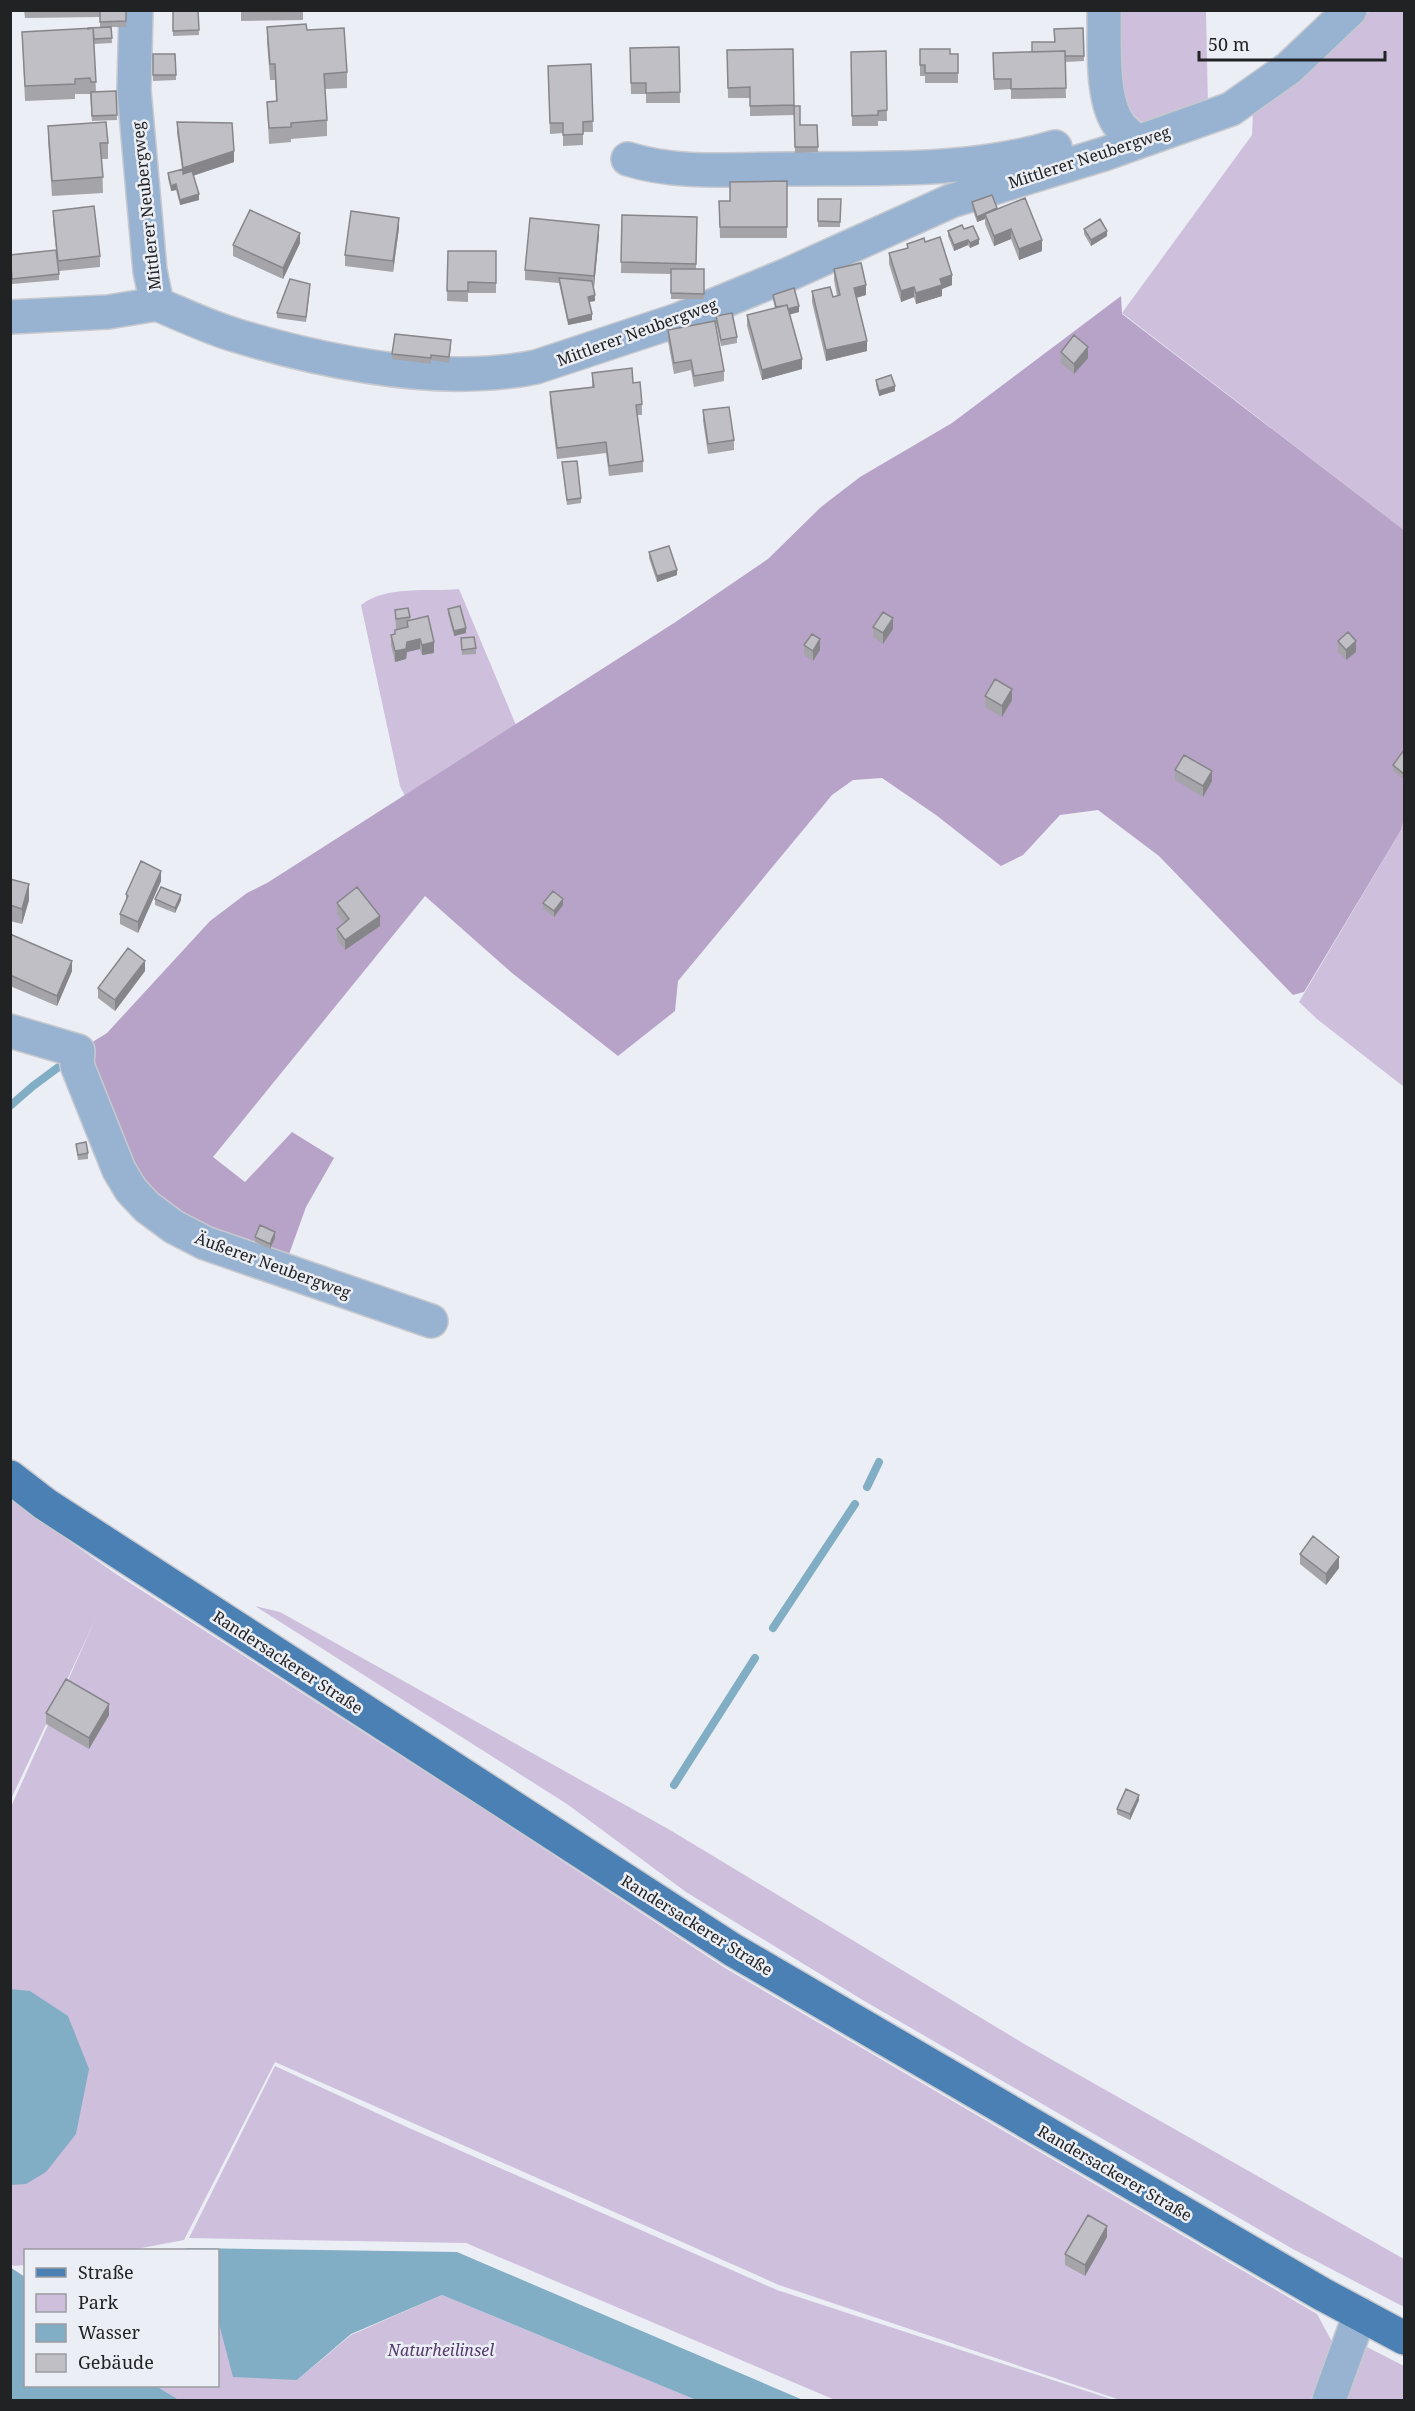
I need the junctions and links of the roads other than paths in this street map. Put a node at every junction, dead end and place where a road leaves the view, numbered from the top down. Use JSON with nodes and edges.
{"nodes":[{"id":1,"x":136,"y":10,"type":"edge"},
{"id":2,"x":1104,"y":10,"type":"edge"},
{"id":3,"x":1350,"y":10,"type":"edge"},
{"id":4,"x":1128,"y":134,"type":"junction"},
{"id":5,"x":628,"y":159,"type":"dead end"},
{"id":6,"x":157,"y":304,"type":"junction"},
{"id":7,"x":10,"y":317,"type":"edge"},
{"id":8,"x":10,"y":1030,"type":"edge"},
{"id":9,"x":431,"y":1321,"type":"dead end"},
{"id":10,"x":10,"y":1477,"type":"edge"},
{"id":11,"x":1360,"y":2314,"type":"junction"},
{"id":12,"x":1404,"y":2338,"type":"edge"},
{"id":13,"x":1329,"y":2400,"type":"edge"}],
"edges":[{"from":1,"to":6,"type":"street","name":"Mittlerer Neubergweg"},
{"from":2,"to":4,"type":"street"},
{"from":3,"to":4,"type":"street","name":"Mittlerer Neubergweg"},
{"from":4,"to":5,"type":"street","name":"Mittlerer Neubergweg"},
{"from":4,"to":6,"type":"street","name":"Mittlerer Neubergweg"},
{"from":6,"to":7,"type":"street"},
{"from":8,"to":9,"type":"street","name":"Äußerer Neubergweg"},
{"from":10,"to":11,"type":"main road","name":"Randersackerer Straße"},
{"from":11,"to":12,"type":"main road","name":"Randersackerer Straße"},
{"from":11,"to":13,"type":"street"}]}
